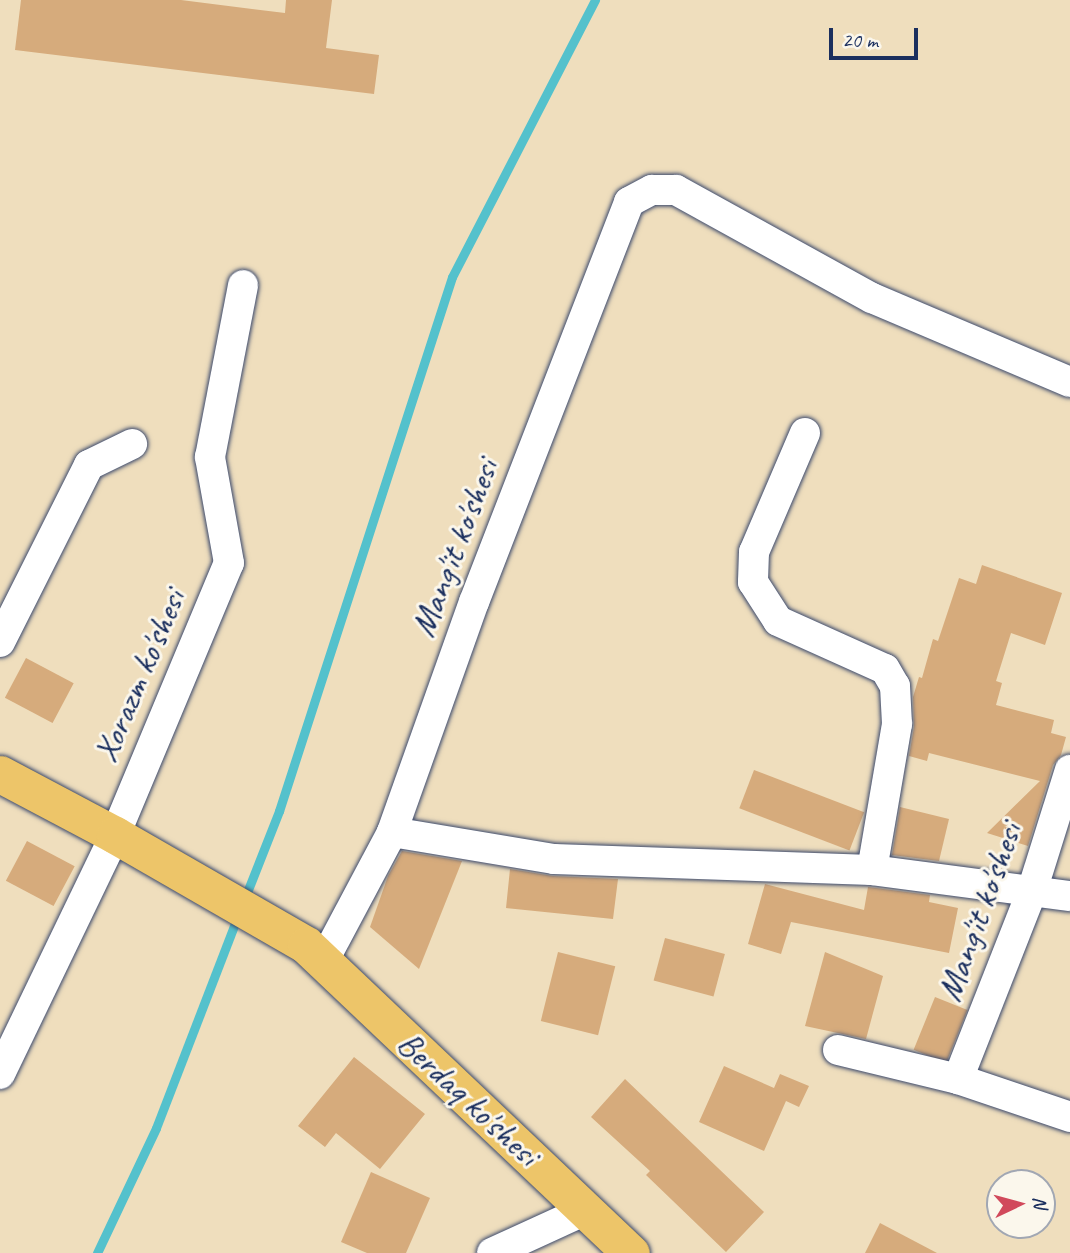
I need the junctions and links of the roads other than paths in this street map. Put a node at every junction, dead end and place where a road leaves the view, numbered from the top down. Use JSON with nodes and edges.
{"nodes":[{"id":1,"x":243,"y":285,"type":"dead end"},
{"id":2,"x":1070,"y":382,"type":"edge"},
{"id":3,"x":805,"y":433,"type":"dead end"},
{"id":4,"x":132,"y":444,"type":"dead end"},
{"id":5,"x":0,"y":642,"type":"edge"},
{"id":6,"x":1070,"y":770,"type":"edge"},
{"id":7,"x":0,"y":774,"type":"edge"},
{"id":8,"x":392,"y":832,"type":"junction"},
{"id":9,"x":115,"y":835,"type":"junction"},
{"id":10,"x":872,"y":870,"type":"junction"},
{"id":11,"x":1032,"y":891,"type":"junction"},
{"id":12,"x":1070,"y":896,"type":"edge"},
{"id":13,"x":314,"y":953,"type":"junction"},
{"id":14,"x":838,"y":1050,"type":"dead end"},
{"id":15,"x":0,"y":1074,"type":"edge"},
{"id":16,"x":958,"y":1079,"type":"junction"},
{"id":17,"x":1070,"y":1117,"type":"edge"},
{"id":18,"x":586,"y":1210,"type":"junction"},
{"id":19,"x":492,"y":1253,"type":"edge"},
{"id":20,"x":631,"y":1253,"type":"edge"}],
"edges":[{"from":1,"to":9,"type":"street","name":"Xorazm ko'shesi"},
{"from":2,"to":8,"type":"street","name":"Mang'it ko'shesi"},
{"from":3,"to":10,"type":"street"},
{"from":4,"to":5,"type":"street"},
{"from":6,"to":11,"type":"street","name":"Mang'it ko'shesi"},
{"from":7,"to":9,"type":"main road"},
{"from":8,"to":10,"type":"street"},
{"from":8,"to":13,"type":"street","name":"Mang'it ko'shesi"},
{"from":9,"to":13,"type":"main road","name":"Berdaq ko'shesi"},
{"from":9,"to":15,"type":"street","name":"Xorazm ko'shesi"},
{"from":10,"to":11,"type":"street"},
{"from":11,"to":12,"type":"street"},
{"from":11,"to":16,"type":"street","name":"Mang'it ko'shesi"},
{"from":13,"to":18,"type":"main road","name":"Berdaq ko'shesi"},
{"from":14,"to":16,"type":"street"},
{"from":16,"to":17,"type":"street"},
{"from":18,"to":19,"type":"street"},
{"from":18,"to":20,"type":"main road","name":"Berdaq ko'shesi"}]}
